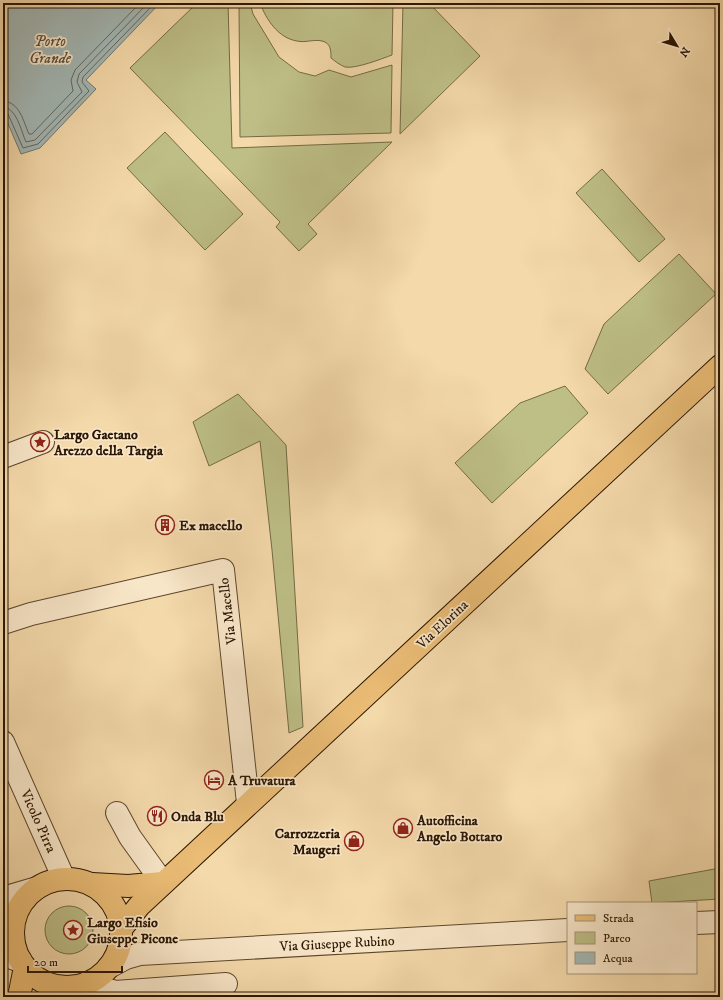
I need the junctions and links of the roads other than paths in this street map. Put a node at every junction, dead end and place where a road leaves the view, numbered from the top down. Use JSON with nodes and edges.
{"nodes":[{"id":1,"x":720,"y":366,"type":"edge"},
{"id":2,"x":43,"y":442,"type":"dead end"},
{"id":3,"x":3,"y":457,"type":"edge"},
{"id":4,"x":3,"y":623,"type":"edge"},
{"id":5,"x":3,"y":742,"type":"edge"},
{"id":6,"x":248,"y":803,"type":"junction"},
{"id":7,"x":117,"y":813,"type":"dead end"},
{"id":8,"x":64,"y":879,"type":"junction"},
{"id":9,"x":164,"y":883,"type":"junction"},
{"id":10,"x":92,"y":884,"type":"junction"},
{"id":11,"x":36,"y":888,"type":"junction"},
{"id":12,"x":3,"y":898,"type":"edge"},
{"id":13,"x":720,"y":922,"type":"edge"},
{"id":14,"x":697,"y":923,"type":"edge"},
{"id":15,"x":121,"y":929,"type":"junction"},
{"id":16,"x":567,"y":930,"type":"edge"},
{"id":17,"x":16,"y":961,"type":"edge"},
{"id":18,"x":109,"y":967,"type":"junction"},
{"id":19,"x":226,"y":984,"type":"dead end"},
{"id":20,"x":83,"y":989,"type":"edge"},
{"id":21,"x":48,"y":991,"type":"edge"},
{"id":22,"x":19,"y":997,"type":"edge"}],
"edges":[{"from":1,"to":6,"type":"main road","name":"Via Elorina"},
{"from":2,"to":3,"type":"street"},
{"from":4,"to":6,"type":"street","name":"Via Macello"},
{"from":5,"to":8,"type":"street","name":"Vicolo Pirra"},
{"from":6,"to":9,"type":"main road","name":"Via Elorina"},
{"from":7,"to":9,"type":"street"},
{"from":8,"to":10,"type":"main road"},
{"from":8,"to":11,"type":"main road"},
{"from":9,"to":10,"type":"main road"},
{"from":9,"to":15,"type":"main road","name":"Via Elorina"},
{"from":10,"to":15,"type":"main road"},
{"from":11,"to":12,"type":"street"},
{"from":11,"to":17,"type":"main road"},
{"from":13,"to":14,"type":"street"},
{"from":15,"to":18,"type":"main road"},
{"from":16,"to":18,"type":"street","name":"Via Giuseppe Rubino"},
{"from":17,"to":21,"type":"main road"},
{"from":17,"to":22,"type":"main road"},
{"from":18,"to":20,"type":"main road"},
{"from":19,"to":20,"type":"street"},
{"from":20,"to":21,"type":"main road"}]}
